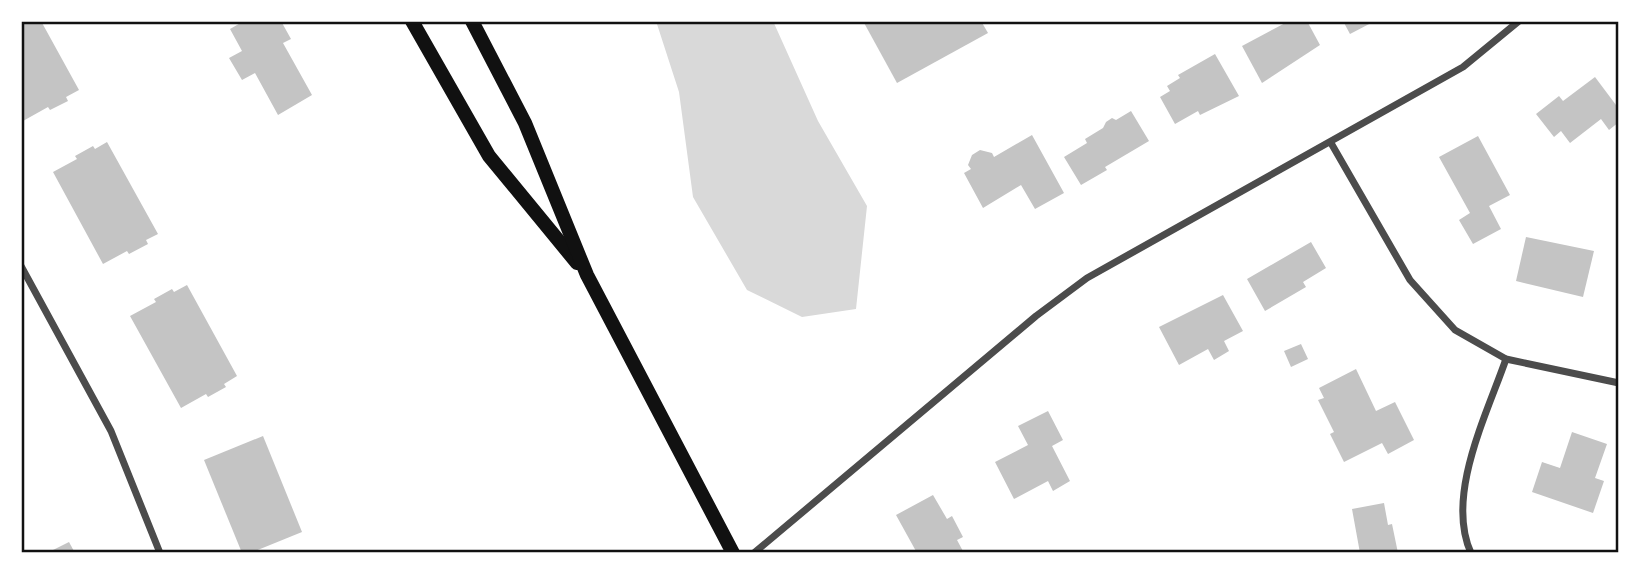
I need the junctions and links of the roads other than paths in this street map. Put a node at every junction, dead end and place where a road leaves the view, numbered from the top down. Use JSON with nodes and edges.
{"nodes":[{"id":1,"x":412,"y":21,"type":"edge"},
{"id":2,"x":472,"y":21,"type":"edge"},
{"id":3,"x":1519,"y":21,"type":"edge"},
{"id":4,"x":1331,"y":143,"type":"junction"},
{"id":5,"x":21,"y":266,"type":"edge"},
{"id":6,"x":587,"y":275,"type":"junction"},
{"id":7,"x":1506,"y":359,"type":"junction"},
{"id":8,"x":1619,"y":383,"type":"edge"},
{"id":9,"x":160,"y":553,"type":"edge"},
{"id":10,"x":733,"y":553,"type":"edge"},
{"id":11,"x":754,"y":553,"type":"edge"},
{"id":12,"x":1471,"y":553,"type":"edge"}],
"edges":[{"from":1,"to":6,"type":"main road"},
{"from":2,"to":6,"type":"main road"},
{"from":3,"to":4,"type":"street"},
{"from":4,"to":7,"type":"street"},
{"from":4,"to":11,"type":"street"},
{"from":5,"to":9,"type":"street"},
{"from":6,"to":10,"type":"main road"},
{"from":7,"to":8,"type":"street"},
{"from":7,"to":12,"type":"street"}]}
